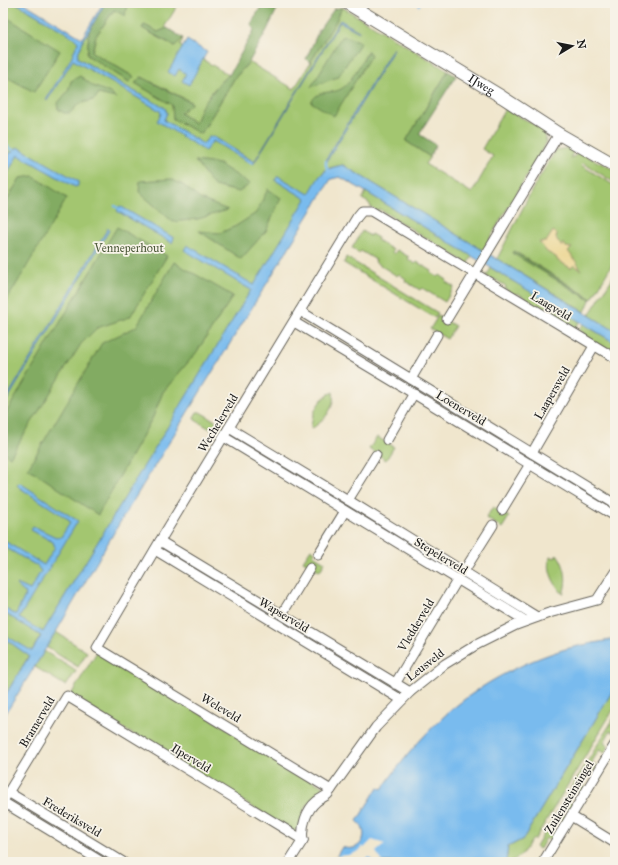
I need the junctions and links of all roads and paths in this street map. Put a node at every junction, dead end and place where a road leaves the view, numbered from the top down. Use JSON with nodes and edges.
{"nodes":[{"id":1,"x":347,"y":3,"type":"edge"},
{"id":2,"x":559,"y":134,"type":"junction"},
{"id":3,"x":615,"y":166,"type":"edge"},
{"id":4,"x":362,"y":211,"type":"joint"},
{"id":5,"x":476,"y":270,"type":"junction"},
{"id":6,"x":300,"y":311,"type":"junction"},
{"id":7,"x":447,"y":319,"type":"dead end"},
{"id":8,"x":294,"y":322,"type":"junction"},
{"id":9,"x":437,"y":335,"type":"dead end"},
{"id":10,"x":594,"y":346,"type":"junction"},
{"id":11,"x":615,"y":358,"type":"edge"},
{"id":12,"x":411,"y":379,"type":"junction"},
{"id":13,"x":414,"y":393,"type":"junction"},
{"id":14,"x":229,"y":428,"type":"junction"},
{"id":15,"x":224,"y":437,"type":"junction"},
{"id":16,"x":387,"y":440,"type":"dead end"},
{"id":17,"x":532,"y":453,"type":"junction"},
{"id":18,"x":376,"y":455,"type":"dead end"},
{"id":19,"x":530,"y":464,"type":"junction"},
{"id":20,"x":348,"y":500,"type":"junction"},
{"id":21,"x":615,"y":504,"type":"edge"},
{"id":22,"x":345,"y":510,"type":"junction"},
{"id":23,"x":502,"y":510,"type":"dead end"},
{"id":24,"x":615,"y":516,"type":"edge"},
{"id":25,"x":493,"y":525,"type":"dead end"},
{"id":26,"x":160,"y":541,"type":"junction"},
{"id":27,"x":155,"y":550,"type":"junction"},
{"id":28,"x":318,"y":555,"type":"dead end"},
{"id":29,"x":310,"y":568,"type":"dead end"},
{"id":30,"x":464,"y":571,"type":"junction"},
{"id":31,"x":615,"y":572,"type":"edge"},
{"id":32,"x":458,"y":580,"type":"junction"},
{"id":33,"x":282,"y":614,"type":"junction"},
{"id":34,"x":537,"y":617,"type":"junction"},
{"id":35,"x":526,"y":621,"type":"junction"},
{"id":36,"x":97,"y":648,"type":"joint"},
{"id":37,"x":395,"y":684,"type":"junction"},
{"id":38,"x":410,"y":692,"type":"junction"},
{"id":39,"x":67,"y":696,"type":"joint"},
{"id":40,"x":402,"y":700,"type":"junction"},
{"id":41,"x":615,"y":744,"type":"edge"},
{"id":42,"x":331,"y":790,"type":"junction"},
{"id":43,"x":8,"y":792,"type":"junction"},
{"id":44,"x":3,"y":802,"type":"edge"},
{"id":45,"x":572,"y":816,"type":"junction"},
{"id":46,"x":302,"y":840,"type":"junction"},
{"id":47,"x":615,"y":842,"type":"edge"},
{"id":48,"x":102,"y":862,"type":"edge"},
{"id":49,"x":123,"y":862,"type":"edge"},
{"id":50,"x":289,"y":862,"type":"edge"},
{"id":51,"x":544,"y":862,"type":"edge"}],
"edges":[{"from":1,"to":2,"type":"street","name":"IJweg"},
{"from":2,"to":3,"type":"street","name":"IJweg"},
{"from":2,"to":5,"type":"street"},
{"from":4,"to":5,"type":"street","name":"Laagveld"},
{"from":4,"to":6,"type":"street","name":"Wechelerveld"},
{"from":5,"to":7,"type":"street"},
{"from":5,"to":10,"type":"street","name":"Laagveld"},
{"from":6,"to":8,"type":"street","name":"Wechelerveld"},
{"from":6,"to":12,"type":"street","name":"Loenerveld"},
{"from":8,"to":13,"type":"street","name":"Loenerveld"},
{"from":8,"to":14,"type":"street","name":"Wechelerveld"},
{"from":9,"to":12,"type":"street"},
{"from":10,"to":11,"type":"street","name":"Laagveld"},
{"from":10,"to":17,"type":"street","name":"Laapersveld"},
{"from":12,"to":17,"type":"street","name":"Loenerveld"},
{"from":13,"to":16,"type":"street"},
{"from":13,"to":19,"type":"street","name":"Loenerveld"},
{"from":14,"to":15,"type":"street","name":"Wechelerveld"},
{"from":14,"to":20,"type":"street","name":"Stepelerveld"},
{"from":15,"to":22,"type":"street","name":"Stepelerveld"},
{"from":15,"to":26,"type":"street","name":"Wechelerveld"},
{"from":17,"to":21,"type":"street","name":"Loenerveld"},
{"from":18,"to":20,"type":"street"},
{"from":19,"to":23,"type":"street"},
{"from":19,"to":24,"type":"street","name":"Loenerveld"},
{"from":20,"to":30,"type":"street","name":"Stepelerveld"},
{"from":22,"to":28,"type":"street"},
{"from":22,"to":32,"type":"street","name":"Stepelerveld"},
{"from":25,"to":30,"type":"street","name":"Stepelerveld"},
{"from":26,"to":27,"type":"street","name":"Wechelerveld"},
{"from":26,"to":33,"type":"street","name":"Wapserveld"},
{"from":27,"to":36,"type":"street","name":"Wechelerveld"},
{"from":27,"to":40,"type":"street","name":"Wapserveld"},
{"from":29,"to":33,"type":"street","name":"Wapserveld"},
{"from":30,"to":34,"type":"street","name":"Stepelerveld"},
{"from":31,"to":34,"type":"street","name":"Leusveld"},
{"from":32,"to":35,"type":"street","name":"Stepelerveld"},
{"from":32,"to":37,"type":"street","name":"Vledderveld"},
{"from":33,"to":37,"type":"street","name":"Wapserveld"},
{"from":34,"to":35,"type":"street","name":"Leusveld"},
{"from":35,"to":38,"type":"street","name":"Leusveld"},
{"from":36,"to":42,"type":"street","name":"Weleveld"},
{"from":37,"to":38,"type":"street","name":"Wapserveld"},
{"from":38,"to":40,"type":"street","name":"Leusveld"},
{"from":39,"to":43,"type":"street","name":"Bramerveld"},
{"from":39,"to":46,"type":"street","name":"Ilperveld"},
{"from":40,"to":42,"type":"street","name":"Leusveld"},
{"from":41,"to":45,"type":"street","name":"Zuilensteinsingel"},
{"from":42,"to":46,"type":"street","name":"Leusveld"},
{"from":43,"to":44,"type":"street","name":"Bramerveld"},
{"from":43,"to":49,"type":"street","name":"Frederiksveld"},
{"from":44,"to":48,"type":"street","name":"Frederiksveld"},
{"from":45,"to":47,"type":"street"},
{"from":45,"to":51,"type":"street","name":"Zuilensteinsingel"},
{"from":46,"to":50,"type":"street"}]}
